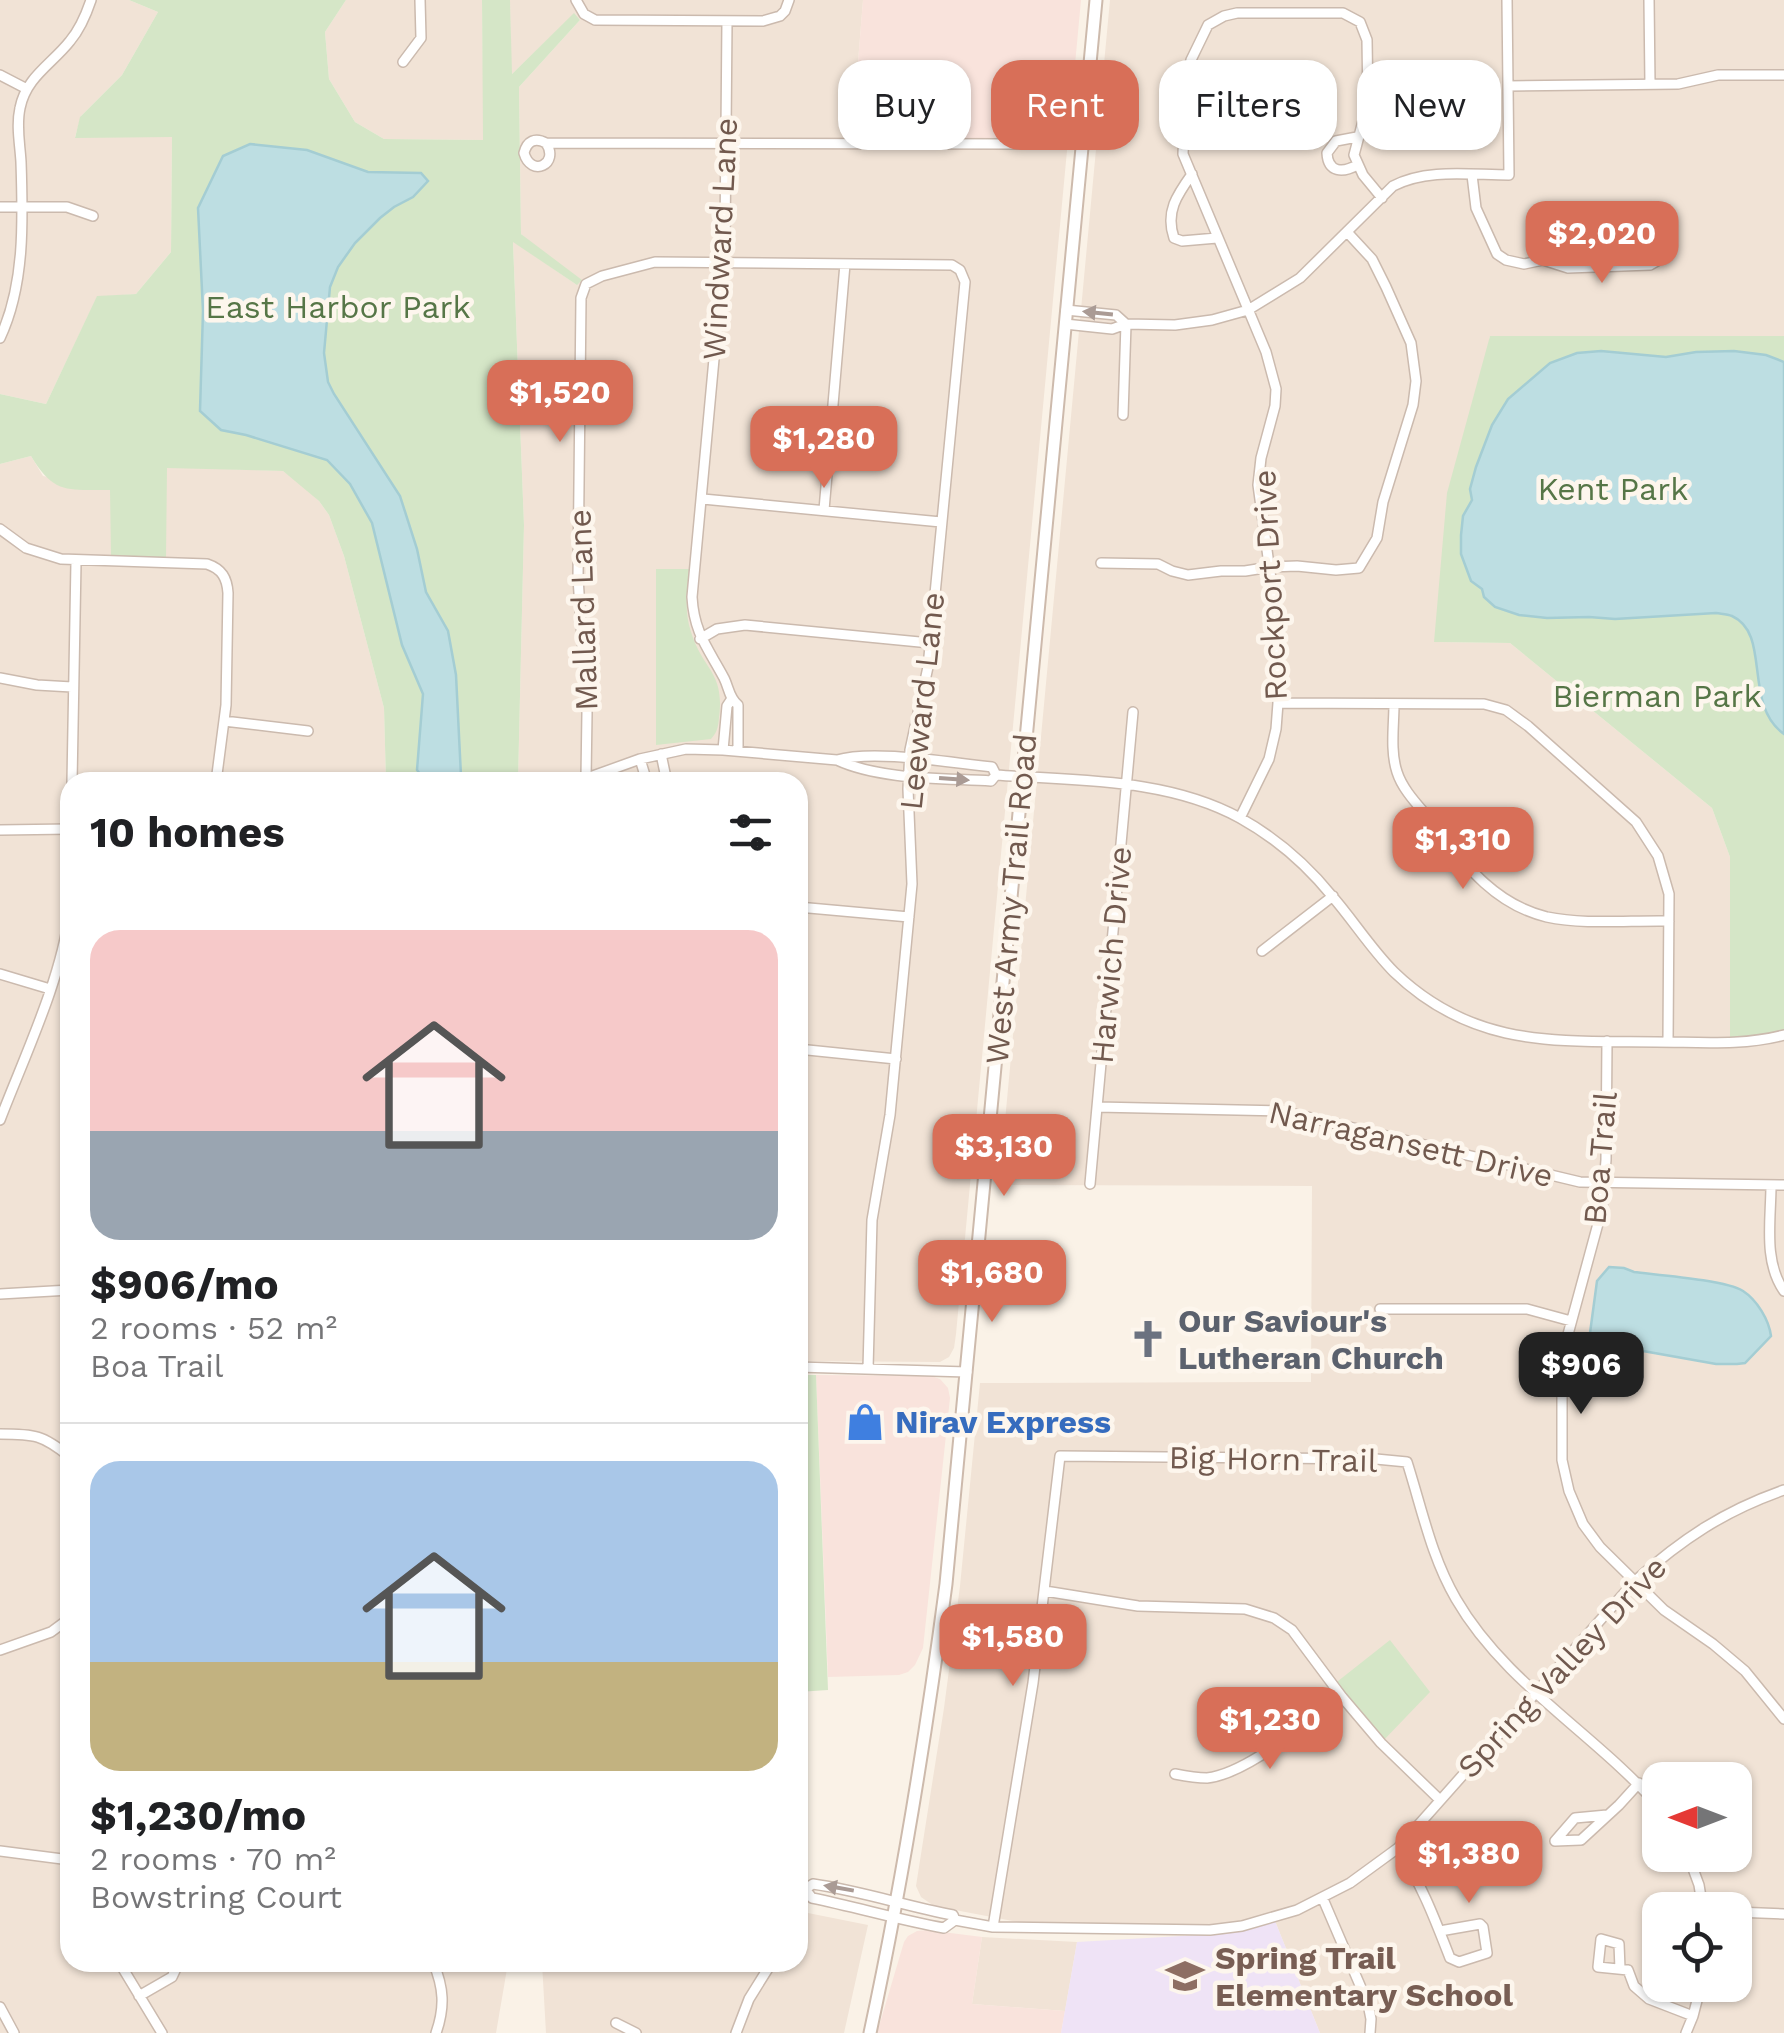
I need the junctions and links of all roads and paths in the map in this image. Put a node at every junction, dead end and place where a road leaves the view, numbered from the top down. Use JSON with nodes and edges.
{"nodes":[{"id":1,"x":91,"y":0,"type":"edge"},
{"id":2,"x":420,"y":0,"type":"edge"},
{"id":3,"x":576,"y":0,"type":"edge"},
{"id":4,"x":790,"y":0,"type":"edge"},
{"id":5,"x":1096,"y":0,"type":"edge"},
{"id":6,"x":1507,"y":0,"type":"edge"},
{"id":7,"x":1649,"y":0,"type":"edge"},
{"id":8,"x":727,"y":22,"type":"junction"},
{"id":9,"x":1090,"y":60,"type":"edge"},
{"id":10,"x":1368,"y":60,"type":"edge"},
{"id":11,"x":402,"y":62,"type":"dead end"},
{"id":12,"x":0,"y":75,"type":"edge"},
{"id":13,"x":1784,"y":75,"type":"edge"},
{"id":14,"x":1650,"y":84,"type":"junction"},
{"id":15,"x":1508,"y":86,"type":"junction"},
{"id":16,"x":26,"y":88,"type":"junction"},
{"id":17,"x":1357,"y":137,"type":"edge"},
{"id":18,"x":546,"y":142,"type":"dead end"},
{"id":19,"x":726,"y":142,"type":"junction"},
{"id":20,"x":1357,"y":142,"type":"edge"},
{"id":21,"x":991,"y":143,"type":"edge"},
{"id":22,"x":1081,"y":150,"type":"edge"},
{"id":23,"x":1357,"y":165,"type":"junction"},
{"id":24,"x":1192,"y":174,"type":"junction"},
{"id":25,"x":1472,"y":174,"type":"junction"},
{"id":26,"x":1382,"y":198,"type":"junction"},
{"id":27,"x":0,"y":207,"type":"edge"},
{"id":28,"x":20,"y":208,"type":"junction"},
{"id":29,"x":94,"y":216,"type":"dead end"},
{"id":30,"x":1347,"y":232,"type":"junction"},
{"id":31,"x":1216,"y":238,"type":"junction"},
{"id":32,"x":1543,"y":260,"type":"junction"},
{"id":33,"x":724,"y":264,"type":"junction"},
{"id":34,"x":845,"y":264,"type":"junction"},
{"id":35,"x":1066,"y":310,"type":"junction"},
{"id":36,"x":1248,"y":310,"type":"junction"},
{"id":37,"x":1065,"y":324,"type":"junction"},
{"id":38,"x":1126,"y":324,"type":"junction"},
{"id":39,"x":0,"y":338,"type":"edge"},
{"id":40,"x":1122,"y":415,"type":"dead end"},
{"id":41,"x":703,"y":499,"type":"junction"},
{"id":42,"x":824,"y":510,"type":"junction"},
{"id":43,"x":941,"y":522,"type":"junction"},
{"id":44,"x":0,"y":530,"type":"edge"},
{"id":45,"x":76,"y":562,"type":"junction"},
{"id":46,"x":1102,"y":563,"type":"dead end"},
{"id":47,"x":1270,"y":567,"type":"junction"},
{"id":48,"x":700,"y":639,"type":"junction"},
{"id":49,"x":930,"y":643,"type":"junction"},
{"id":50,"x":0,"y":678,"type":"edge"},
{"id":51,"x":72,"y":687,"type":"junction"},
{"id":52,"x":731,"y":700,"type":"junction"},
{"id":53,"x":1278,"y":703,"type":"junction"},
{"id":54,"x":1394,"y":704,"type":"junction"},
{"id":55,"x":1133,"y":712,"type":"dead end"},
{"id":56,"x":224,"y":721,"type":"junction"},
{"id":57,"x":308,"y":731,"type":"dead end"},
{"id":58,"x":722,"y":750,"type":"junction"},
{"id":59,"x":738,"y":751,"type":"junction"},
{"id":60,"x":661,"y":754,"type":"junction"},
{"id":61,"x":910,"y":759,"type":"junction"},
{"id":62,"x":640,"y":760,"type":"junction"},
{"id":63,"x":837,"y":760,"type":"junction"},
{"id":64,"x":72,"y":772,"type":"edge"},
{"id":65,"x":217,"y":772,"type":"edge"},
{"id":66,"x":582,"y":772,"type":"edge"},
{"id":67,"x":605,"y":772,"type":"edge"},
{"id":68,"x":643,"y":772,"type":"edge"},
{"id":69,"x":665,"y":772,"type":"edge"},
{"id":70,"x":909,"y":775,"type":"junction"},
{"id":71,"x":996,"y":775,"type":"junction"},
{"id":72,"x":1022,"y":777,"type":"junction"},
{"id":73,"x":1126,"y":785,"type":"junction"},
{"id":74,"x":1240,"y":818,"type":"junction"},
{"id":75,"x":60,"y":829,"type":"edge"},
{"id":76,"x":0,"y":830,"type":"edge"},
{"id":77,"x":1333,"y":896,"type":"junction"},
{"id":78,"x":808,"y":908,"type":"edge"},
{"id":79,"x":908,"y":917,"type":"junction"},
{"id":80,"x":1669,"y":921,"type":"junction"},
{"id":81,"x":1262,"y":951,"type":"dead end"},
{"id":82,"x":60,"y":957,"type":"edge"},
{"id":83,"x":0,"y":974,"type":"edge"},
{"id":84,"x":50,"y":989,"type":"junction"},
{"id":85,"x":1784,"y":1035,"type":"edge"},
{"id":86,"x":1607,"y":1042,"type":"junction"},
{"id":87,"x":1668,"y":1042,"type":"junction"},
{"id":88,"x":808,"y":1051,"type":"edge"},
{"id":89,"x":896,"y":1059,"type":"junction"},
{"id":90,"x":1097,"y":1107,"type":"junction"},
{"id":91,"x":0,"y":1120,"type":"edge"},
{"id":92,"x":1090,"y":1184,"type":"dead end"},
{"id":93,"x":1604,"y":1184,"type":"junction"},
{"id":94,"x":1771,"y":1185,"type":"junction"},
{"id":95,"x":1784,"y":1186,"type":"edge"},
{"id":96,"x":60,"y":1291,"type":"edge"},
{"id":97,"x":1784,"y":1291,"type":"edge"},
{"id":98,"x":0,"y":1294,"type":"edge"},
{"id":99,"x":1380,"y":1308,"type":"dead end"},
{"id":100,"x":1571,"y":1321,"type":"junction"},
{"id":101,"x":808,"y":1367,"type":"edge"},
{"id":102,"x":868,"y":1368,"type":"junction"},
{"id":103,"x":967,"y":1372,"type":"junction"},
{"id":104,"x":0,"y":1434,"type":"edge"},
{"id":105,"x":60,"y":1451,"type":"edge"},
{"id":106,"x":1784,"y":1490,"type":"edge"},
{"id":107,"x":1635,"y":1581,"type":"junction"},
{"id":108,"x":1045,"y":1592,"type":"junction"},
{"id":109,"x":60,"y":1625,"type":"edge"},
{"id":110,"x":0,"y":1650,"type":"edge"},
{"id":111,"x":1536,"y":1692,"type":"junction"},
{"id":112,"x":1342,"y":1697,"type":"junction"},
{"id":113,"x":1784,"y":1719,"type":"edge"},
{"id":114,"x":1175,"y":1774,"type":"dead end"},
{"id":115,"x":1638,"y":1783,"type":"junction"},
{"id":116,"x":1642,"y":1788,"type":"edge"},
{"id":117,"x":1440,"y":1800,"type":"junction"},
{"id":118,"x":1608,"y":1815,"type":"junction"},
{"id":119,"x":1398,"y":1848,"type":"junction"},
{"id":120,"x":0,"y":1851,"type":"edge"},
{"id":121,"x":60,"y":1859,"type":"edge"},
{"id":122,"x":808,"y":1886,"type":"edge"},
{"id":123,"x":808,"y":1894,"type":"edge"},
{"id":124,"x":1323,"y":1898,"type":"junction"},
{"id":125,"x":897,"y":1901,"type":"junction"},
{"id":126,"x":1752,"y":1913,"type":"edge"},
{"id":127,"x":1784,"y":1914,"type":"edge"},
{"id":128,"x":894,"y":1916,"type":"junction"},
{"id":129,"x":955,"y":1920,"type":"junction"},
{"id":130,"x":993,"y":1927,"type":"junction"},
{"id":131,"x":1440,"y":1932,"type":"junction"},
{"id":132,"x":1620,"y":1969,"type":"dead end"},
{"id":133,"x":127,"y":1972,"type":"edge"},
{"id":134,"x":175,"y":1972,"type":"edge"},
{"id":135,"x":437,"y":1972,"type":"edge"},
{"id":136,"x":766,"y":1972,"type":"edge"},
{"id":137,"x":139,"y":1996,"type":"junction"},
{"id":138,"x":1697,"y":2002,"type":"edge"},
{"id":139,"x":0,"y":2006,"type":"edge"},
{"id":140,"x":1694,"y":2016,"type":"junction"},
{"id":141,"x":616,"y":2023,"type":"dead end"},
{"id":142,"x":14,"y":2033,"type":"edge"},
{"id":143,"x":162,"y":2033,"type":"edge"},
{"id":144,"x":436,"y":2033,"type":"edge"},
{"id":145,"x":636,"y":2033,"type":"edge"},
{"id":146,"x":736,"y":2033,"type":"edge"},
{"id":147,"x":870,"y":2033,"type":"edge"},
{"id":148,"x":1370,"y":2033,"type":"edge"},
{"id":149,"x":1686,"y":2033,"type":"edge"}],
"edges":[{"from":1,"to":16,"type":"street"},
{"from":2,"to":11,"type":"street"},
{"from":3,"to":8,"type":"street"},
{"from":4,"to":8,"type":"street"},
{"from":5,"to":9,"type":"main road","name":"West Army Trail Road"},
{"from":6,"to":15,"type":"street"},
{"from":7,"to":14,"type":"street"},
{"from":8,"to":19,"type":"street","name":"Windward Lane"},
{"from":10,"to":24,"type":"street","name":"Rockport Drive"},
{"from":12,"to":16,"type":"street"},
{"from":13,"to":14,"type":"street"},
{"from":14,"to":15,"type":"street"},
{"from":15,"to":25,"type":"street"},
{"from":16,"to":28,"type":"street"},
{"from":17,"to":23,"type":"street"},
{"from":18,"to":19,"type":"street"},
{"from":19,"to":21,"type":"street"},
{"from":19,"to":33,"type":"street","name":"Windward Lane"},
{"from":20,"to":23,"type":"street"},
{"from":22,"to":35,"type":"main road","name":"West Army Trail Road"},
{"from":23,"to":26,"type":"street"},
{"from":24,"to":31,"type":"street","name":"Rockport Drive"},
{"from":24,"to":31,"type":"street"},
{"from":25,"to":26,"type":"street"},
{"from":25,"to":32,"type":"street"},
{"from":26,"to":30,"type":"street"},
{"from":27,"to":28,"type":"street"},
{"from":28,"to":29,"type":"street"},
{"from":28,"to":39,"type":"street"},
{"from":30,"to":36,"type":"street"},
{"from":30,"to":47,"type":"street"},
{"from":31,"to":36,"type":"street","name":"Rockport Drive"},
{"from":32,"to":32,"type":"street"},
{"from":33,"to":34,"type":"street","name":"Leeward Lane"},
{"from":33,"to":41,"type":"street","name":"Windward Lane"},
{"from":33,"to":66,"type":"street","name":"Mallard Lane"},
{"from":34,"to":42,"type":"street"},
{"from":34,"to":43,"type":"street","name":"Leeward Lane"},
{"from":35,"to":37,"type":"main road","name":"West Army Trail Road"},
{"from":38,"to":35,"type":"street","one_way":true},
{"from":36,"to":38,"type":"street"},
{"from":36,"to":47,"type":"street","name":"Rockport Drive"},
{"from":37,"to":38,"type":"street"},
{"from":37,"to":72,"type":"main road","name":"West Army Trail Road"},
{"from":38,"to":40,"type":"street"},
{"from":41,"to":42,"type":"street"},
{"from":41,"to":48,"type":"street","name":"Windward Lane"},
{"from":42,"to":43,"type":"street"},
{"from":43,"to":49,"type":"street","name":"Leeward Lane"},
{"from":44,"to":45,"type":"street"},
{"from":45,"to":51,"type":"street"},
{"from":45,"to":56,"type":"street"},
{"from":46,"to":47,"type":"street"},
{"from":47,"to":53,"type":"street","name":"Rockport Drive"},
{"from":48,"to":49,"type":"street"},
{"from":48,"to":52,"type":"street","name":"Windward Lane"},
{"from":49,"to":61,"type":"street","name":"Leeward Lane"},
{"from":50,"to":51,"type":"street"},
{"from":51,"to":64,"type":"street"},
{"from":52,"to":58,"type":"street"},
{"from":52,"to":59,"type":"street","name":"Windward Lane"},
{"from":53,"to":54,"type":"street"},
{"from":53,"to":74,"type":"street","name":"Rockport Drive"},
{"from":54,"to":80,"type":"street"},
{"from":54,"to":80,"type":"street"},
{"from":55,"to":73,"type":"street","name":"Harwich Drive"},
{"from":56,"to":57,"type":"street"},
{"from":56,"to":65,"type":"street"},
{"from":58,"to":59,"type":"street"},
{"from":58,"to":60,"type":"street"},
{"from":59,"to":63,"type":"street"},
{"from":60,"to":62,"type":"street"},
{"from":60,"to":69,"type":"street"},
{"from":61,"to":63,"type":"street"},
{"from":61,"to":70,"type":"street","name":"Leeward Lane"},
{"from":61,"to":71,"type":"street"},
{"from":62,"to":67,"type":"street"},
{"from":62,"to":68,"type":"street"},
{"from":63,"to":70,"type":"street"},
{"from":70,"to":71,"type":"street","one_way":true},
{"from":70,"to":79,"type":"street","name":"Leeward Lane"},
{"from":71,"to":72,"type":"street"},
{"from":72,"to":73,"type":"street"},
{"from":72,"to":103,"type":"main road","name":"West Army Trail Road"},
{"from":73,"to":74,"type":"street"},
{"from":73,"to":90,"type":"street","name":"Harwich Drive"},
{"from":74,"to":77,"type":"street"},
{"from":75,"to":76,"type":"street"},
{"from":77,"to":81,"type":"street"},
{"from":77,"to":86,"type":"street"},
{"from":78,"to":79,"type":"street"},
{"from":79,"to":89,"type":"street","name":"Leeward Lane"},
{"from":80,"to":87,"type":"street"},
{"from":82,"to":84,"type":"street"},
{"from":83,"to":84,"type":"street"},
{"from":84,"to":91,"type":"street"},
{"from":85,"to":87,"type":"street"},
{"from":86,"to":87,"type":"street"},
{"from":86,"to":93,"type":"street","name":"Boa Trail"},
{"from":88,"to":89,"type":"street"},
{"from":89,"to":102,"type":"street","name":"Leeward Lane"},
{"from":90,"to":92,"type":"street","name":"Harwich Drive"},
{"from":90,"to":93,"type":"street","name":"Narragansett Drive"},
{"from":93,"to":94,"type":"street","name":"Narragansett Drive"},
{"from":93,"to":100,"type":"street","name":"Boa Trail"},
{"from":94,"to":95,"type":"street","name":"Narragansett Drive"},
{"from":94,"to":97,"type":"street"},
{"from":96,"to":98,"type":"street"},
{"from":99,"to":100,"type":"street"},
{"from":100,"to":107,"type":"street","name":"Boa Trail"},
{"from":101,"to":102,"type":"street"},
{"from":102,"to":103,"type":"street"},
{"from":103,"to":125,"type":"main road","name":"West Army Trail Road"},
{"from":104,"to":105,"type":"street"},
{"from":106,"to":107,"type":"street","name":"Spring Valley Drive"},
{"from":107,"to":111,"type":"street","name":"Spring Valley Drive"},
{"from":107,"to":113,"type":"street","name":"Boa Trail"},
{"from":108,"to":111,"type":"street","name":"Big Horn Trail"},
{"from":108,"to":112,"type":"street"},
{"from":108,"to":130,"type":"street"},
{"from":109,"to":110,"type":"street"},
{"from":111,"to":115,"type":"street","name":"Big Horn Trail"},
{"from":111,"to":117,"type":"street","name":"Spring Valley Drive"},
{"from":112,"to":114,"type":"street"},
{"from":112,"to":117,"type":"street"},
{"from":115,"to":116,"type":"street","name":"Big Horn Trail"},
{"from":115,"to":118,"type":"street"},
{"from":117,"to":119,"type":"street","name":"Spring Valley Drive"},
{"from":118,"to":118,"type":"street"},
{"from":119,"to":124,"type":"street","name":"Spring Valley Drive"},
{"from":119,"to":131,"type":"street"},
{"from":120,"to":121,"type":"street"},
{"from":125,"to":122,"type":"street","name":"Spring Valley Drive","one_way":true},
{"from":123,"to":128,"type":"street","name":"Spring Valley Drive"},
{"from":124,"to":130,"type":"street","name":"Spring Valley Drive"},
{"from":124,"to":148,"type":"street"},
{"from":125,"to":128,"type":"main road","name":"West Army Trail Road"},
{"from":125,"to":129,"type":"street","name":"Spring Valley Drive"},
{"from":126,"to":127,"type":"street"},
{"from":128,"to":129,"type":"street","name":"Spring Valley Drive"},
{"from":128,"to":147,"type":"main road","name":"West Army Trail Road"},
{"from":129,"to":130,"type":"street","name":"Spring Valley Drive"},
{"from":131,"to":131,"type":"street"},
{"from":132,"to":140,"type":"street"},
{"from":133,"to":137,"type":"street"},
{"from":134,"to":137,"type":"street"},
{"from":135,"to":144,"type":"street"},
{"from":136,"to":146,"type":"street"},
{"from":137,"to":143,"type":"street"},
{"from":138,"to":140,"type":"street"},
{"from":139,"to":142,"type":"street"},
{"from":140,"to":149,"type":"street"},
{"from":141,"to":145,"type":"street"}]}
